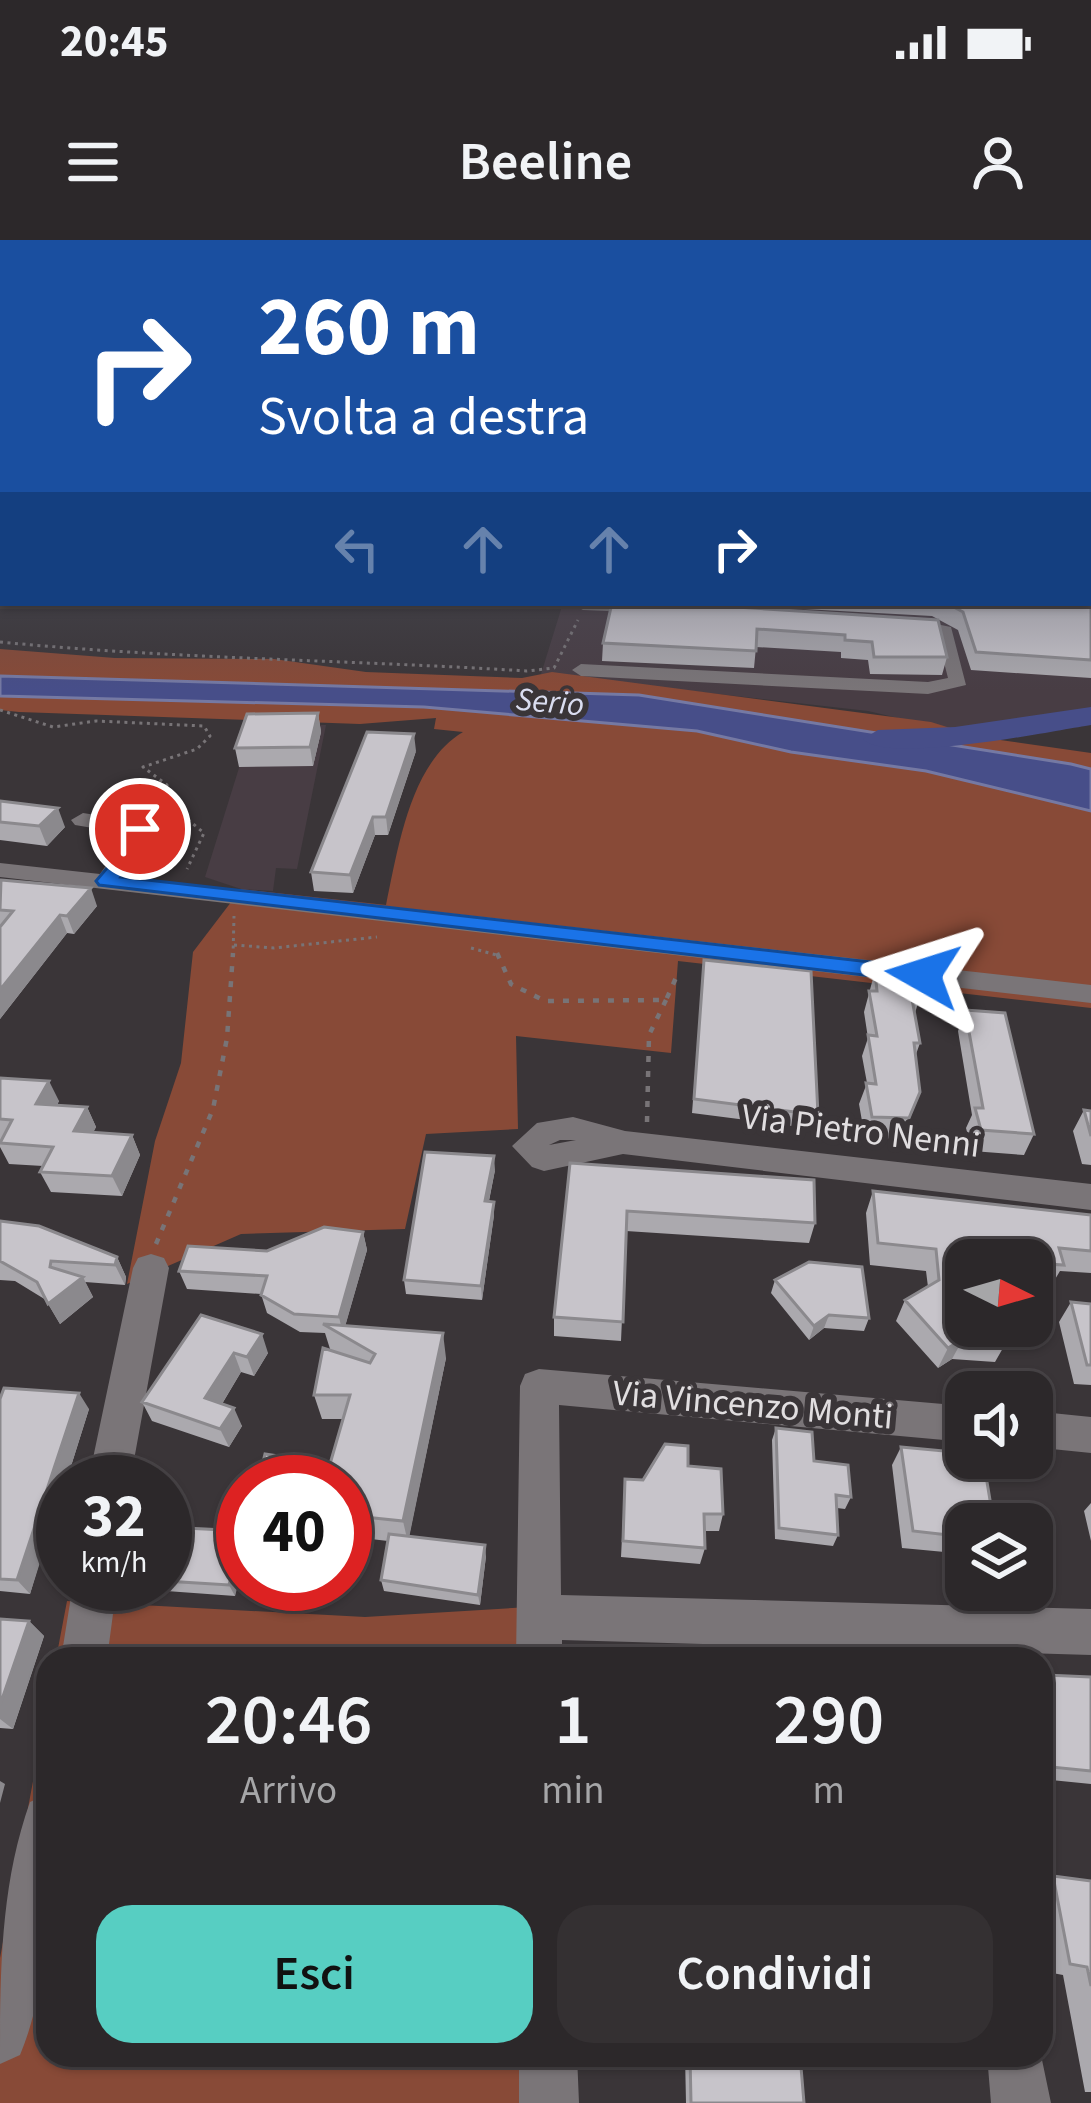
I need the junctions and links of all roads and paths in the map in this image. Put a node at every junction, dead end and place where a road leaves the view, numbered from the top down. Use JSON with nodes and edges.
{"nodes":[{"id":1,"x":582,"y":606,"type":"edge"},
{"id":2,"x":941,"y":606,"type":"edge"},
{"id":3,"x":681,"y":609,"type":"edge"},
{"id":4,"x":0,"y":642,"type":"edge"},
{"id":5,"x":581,"y":670,"type":"dead end"},
{"id":6,"x":0,"y":710,"type":"edge"},
{"id":7,"x":83,"y":820,"type":"dead end"},
{"id":8,"x":0,"y":870,"type":"edge"},
{"id":9,"x":106,"y":881,"type":"junction"},
{"id":10,"x":176,"y":890,"type":"junction"},
{"id":11,"x":238,"y":905,"type":"dead end"},
{"id":12,"x":395,"y":936,"type":"dead end"},
{"id":13,"x":455,"y":944,"type":"dead end"},
{"id":14,"x":233,"y":945,"type":"junction"},
{"id":15,"x":680,"y":967,"type":"dead end"},
{"id":16,"x":1091,"y":994,"type":"edge"},
{"id":17,"x":666,"y":1000,"type":"junction"},
{"id":18,"x":634,"y":1143,"type":"joint"},
{"id":19,"x":1091,"y":1197,"type":"edge"},
{"id":20,"x":152,"y":1268,"type":"joint"},
{"id":21,"x":945,"y":1422,"type":"edge"},
{"id":22,"x":1053,"y":1432,"type":"edge"},
{"id":23,"x":1091,"y":1435,"type":"edge"},
{"id":24,"x":115,"y":1455,"type":"edge"},
{"id":25,"x":90,"y":1611,"type":"edge"},
{"id":26,"x":1091,"y":1632,"type":"edge"},
{"id":27,"x":539,"y":1638,"type":"edge"},
{"id":28,"x":86,"y":1647,"type":"edge"},
{"id":29,"x":36,"y":1874,"type":"edge"},
{"id":30,"x":0,"y":2035,"type":"edge"},
{"id":31,"x":548,"y":2067,"type":"edge"},
{"id":32,"x":549,"y":2103,"type":"edge"}],
"edges":[{"from":1,"to":3,"type":"street"},
{"from":1,"to":4,"type":"path"},
{"from":2,"to":5,"type":"street"},
{"from":6,"to":10,"type":"path"},
{"from":7,"to":9,"type":"street"},
{"from":8,"to":9,"type":"street"},
{"from":9,"to":10,"type":"street"},
{"from":10,"to":16,"type":"street"},
{"from":11,"to":14,"type":"path"},
{"from":12,"to":14,"type":"path"},
{"from":13,"to":17,"type":"path"},
{"from":14,"to":20,"type":"path"},
{"from":15,"to":17,"type":"path"},
{"from":17,"to":18,"type":"path"},
{"from":18,"to":19,"type":"street","name":"Via Pietro Nenni"},
{"from":20,"to":24,"type":"street"},
{"from":21,"to":27,"type":"street","name":"Via Vincenzo Monti"},
{"from":22,"to":23,"type":"street"},
{"from":25,"to":28,"type":"street"},
{"from":26,"to":27,"type":"street"},
{"from":29,"to":30,"type":"street"},
{"from":31,"to":32,"type":"street"}]}
